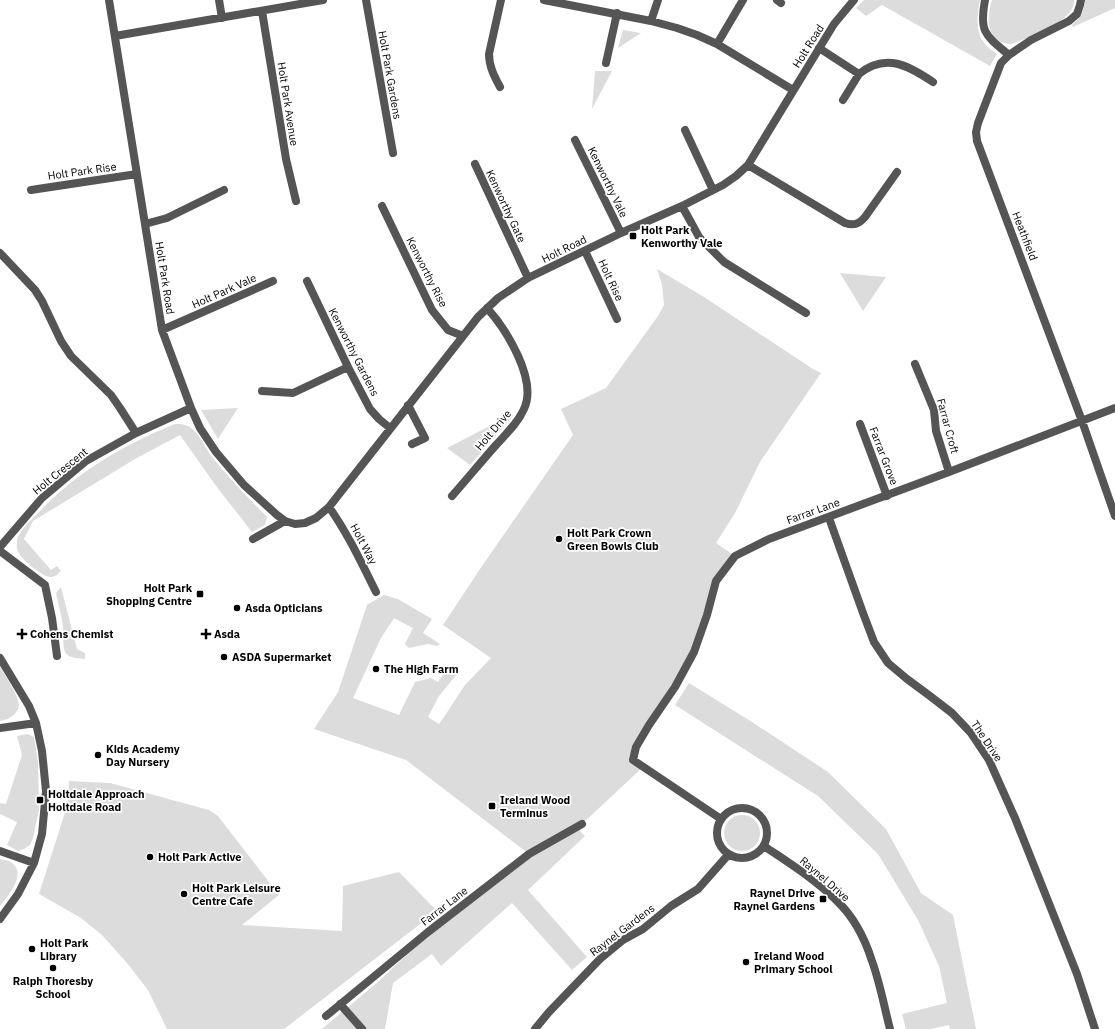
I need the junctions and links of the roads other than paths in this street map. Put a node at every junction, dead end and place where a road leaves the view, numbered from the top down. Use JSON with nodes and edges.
{"nodes":[{"id":1,"x":109,"y":0,"type":"edge"},
{"id":2,"x":219,"y":0,"type":"edge"},
{"id":3,"x":323,"y":0,"type":"edge"},
{"id":4,"x":366,"y":0,"type":"edge"},
{"id":5,"x":501,"y":0,"type":"edge"},
{"id":6,"x":548,"y":0,"type":"edge"},
{"id":7,"x":658,"y":0,"type":"edge"},
{"id":8,"x":744,"y":0,"type":"edge"},
{"id":9,"x":854,"y":0,"type":"edge"},
{"id":10,"x":985,"y":0,"type":"edge"},
{"id":11,"x":1081,"y":0,"type":"edge"},
{"id":12,"x":262,"y":10,"type":"junction"},
{"id":13,"x":617,"y":13,"type":"junction"},
{"id":14,"x":222,"y":18,"type":"junction"},
{"id":15,"x":651,"y":21,"type":"junction"},
{"id":16,"x":115,"y":36,"type":"junction"},
{"id":17,"x":717,"y":44,"type":"junction"},
{"id":18,"x":819,"y":48,"type":"junction"},
{"id":19,"x":1009,"y":55,"type":"junction"},
{"id":20,"x":606,"y":63,"type":"dead end"},
{"id":21,"x":859,"y":74,"type":"junction"},
{"id":22,"x":933,"y":82,"type":"dead end"},
{"id":23,"x":500,"y":87,"type":"dead end"},
{"id":24,"x":793,"y":90,"type":"junction"},
{"id":25,"x":843,"y":100,"type":"dead end"},
{"id":26,"x":685,"y":130,"type":"dead end"},
{"id":27,"x":575,"y":140,"type":"dead end"},
{"id":28,"x":393,"y":153,"type":"dead end"},
{"id":29,"x":475,"y":164,"type":"dead end"},
{"id":30,"x":748,"y":165,"type":"junction"},
{"id":31,"x":897,"y":172,"type":"dead end"},
{"id":32,"x":137,"y":174,"type":"junction"},
{"id":33,"x":31,"y":190,"type":"dead end"},
{"id":34,"x":224,"y":190,"type":"dead end"},
{"id":35,"x":713,"y":190,"type":"junction"},
{"id":36,"x":296,"y":201,"type":"dead end"},
{"id":37,"x":382,"y":206,"type":"dead end"},
{"id":38,"x":682,"y":206,"type":"junction"},
{"id":39,"x":145,"y":224,"type":"junction"},
{"id":40,"x":621,"y":233,"type":"junction"},
{"id":41,"x":585,"y":250,"type":"junction"},
{"id":42,"x":0,"y":253,"type":"edge"},
{"id":43,"x":528,"y":278,"type":"junction"},
{"id":44,"x":273,"y":281,"type":"dead end"},
{"id":45,"x":307,"y":281,"type":"dead end"},
{"id":46,"x":488,"y":308,"type":"junction"},
{"id":47,"x":806,"y":313,"type":"dead end"},
{"id":48,"x":617,"y":319,"type":"dead end"},
{"id":49,"x":162,"y":330,"type":"junction"},
{"id":50,"x":463,"y":336,"type":"junction"},
{"id":51,"x":915,"y":364,"type":"dead end"},
{"id":52,"x":348,"y":367,"type":"junction"},
{"id":53,"x":262,"y":391,"type":"dead end"},
{"id":54,"x":408,"y":404,"type":"junction"},
{"id":55,"x":191,"y":408,"type":"junction"},
{"id":56,"x":1115,"y":408,"type":"edge"},
{"id":57,"x":1082,"y":421,"type":"junction"},
{"id":58,"x":860,"y":424,"type":"dead end"},
{"id":59,"x":390,"y":428,"type":"junction"},
{"id":60,"x":136,"y":433,"type":"junction"},
{"id":61,"x":412,"y":444,"type":"dead end"},
{"id":62,"x":949,"y":472,"type":"junction"},
{"id":63,"x":452,"y":496,"type":"dead end"},
{"id":64,"x":887,"y":496,"type":"junction"},
{"id":65,"x":329,"y":507,"type":"junction"},
{"id":66,"x":1115,"y":516,"type":"edge"},
{"id":67,"x":829,"y":518,"type":"junction"},
{"id":68,"x":285,"y":521,"type":"junction"},
{"id":69,"x":253,"y":539,"type":"dead end"},
{"id":70,"x":0,"y":547,"type":"edge"},
{"id":71,"x":0,"y":551,"type":"edge"},
{"id":72,"x":376,"y":592,"type":"dead end"},
{"id":73,"x":57,"y":656,"type":"dead end"},
{"id":74,"x":0,"y":658,"type":"edge"},
{"id":75,"x":36,"y":723,"type":"junction"},
{"id":76,"x":0,"y":728,"type":"edge"},
{"id":77,"x":721,"y":819,"type":"junction"},
{"id":78,"x":582,"y":824,"type":"dead end"},
{"id":79,"x":764,"y":846,"type":"junction"},
{"id":80,"x":0,"y":851,"type":"edge"},
{"id":81,"x":728,"y":855,"type":"junction"},
{"id":82,"x":34,"y":863,"type":"junction"},
{"id":83,"x":0,"y":919,"type":"edge"},
{"id":84,"x":340,"y":1004,"type":"junction"},
{"id":85,"x":326,"y":1016,"type":"dead end"},
{"id":86,"x":362,"y":1029,"type":"edge"},
{"id":87,"x":535,"y":1029,"type":"edge"},
{"id":88,"x":890,"y":1029,"type":"edge"},
{"id":89,"x":1095,"y":1029,"type":"edge"}],
"edges":[{"from":1,"to":16,"type":"street","name":"Holt Park Road"},
{"from":2,"to":14,"type":"street"},
{"from":3,"to":12,"type":"street"},
{"from":4,"to":28,"type":"street","name":"Holt Park Gardens"},
{"from":5,"to":23,"type":"street"},
{"from":6,"to":13,"type":"street"},
{"from":7,"to":15,"type":"street"},
{"from":8,"to":17,"type":"street"},
{"from":9,"to":18,"type":"street","name":"Holt Road"},
{"from":10,"to":19,"type":"street"},
{"from":11,"to":19,"type":"street","name":"Heathfield"},
{"from":12,"to":14,"type":"street"},
{"from":12,"to":36,"type":"street","name":"Holt Park Avenue"},
{"from":13,"to":15,"type":"street"},
{"from":13,"to":20,"type":"street"},
{"from":14,"to":16,"type":"street"},
{"from":15,"to":17,"type":"street"},
{"from":16,"to":32,"type":"street","name":"Holt Park Road"},
{"from":17,"to":24,"type":"street"},
{"from":18,"to":21,"type":"street"},
{"from":18,"to":24,"type":"street","name":"Holt Road"},
{"from":19,"to":57,"type":"street","name":"Heathfield"},
{"from":21,"to":22,"type":"street"},
{"from":21,"to":25,"type":"street"},
{"from":24,"to":30,"type":"street","name":"Holt Road"},
{"from":26,"to":35,"type":"street"},
{"from":27,"to":40,"type":"street","name":"Kenworthy Vale"},
{"from":29,"to":43,"type":"street","name":"Kenworthy Gate"},
{"from":30,"to":31,"type":"street"},
{"from":30,"to":35,"type":"street","name":"Holt Road"},
{"from":32,"to":33,"type":"street","name":"Holt Park Rise"},
{"from":32,"to":39,"type":"street","name":"Holt Park Road"},
{"from":34,"to":39,"type":"street"},
{"from":35,"to":38,"type":"street","name":"Holt Road"},
{"from":37,"to":50,"type":"street","name":"Kenworthy Rise"},
{"from":38,"to":40,"type":"street","name":"Holt Road"},
{"from":38,"to":47,"type":"street"},
{"from":39,"to":49,"type":"street","name":"Holt Park Road"},
{"from":40,"to":41,"type":"street","name":"Holt Road"},
{"from":41,"to":43,"type":"street","name":"Holt Road"},
{"from":41,"to":48,"type":"street","name":"Holt Rise"},
{"from":42,"to":60,"type":"street"},
{"from":43,"to":46,"type":"street","name":"Holt Road"},
{"from":44,"to":49,"type":"street","name":"Holt Park Vale"},
{"from":45,"to":52,"type":"street","name":"Kenworthy Gardens"},
{"from":46,"to":50,"type":"street","name":"Holt Road"},
{"from":46,"to":63,"type":"street","name":"Holt Drive"},
{"from":49,"to":55,"type":"street","name":"Holt Park Road"},
{"from":50,"to":54,"type":"street","name":"Holt Road"},
{"from":51,"to":62,"type":"street","name":"Farrar Croft"},
{"from":52,"to":53,"type":"street"},
{"from":52,"to":59,"type":"street","name":"Kenworthy Gardens"},
{"from":54,"to":59,"type":"street","name":"Holt Road"},
{"from":54,"to":61,"type":"street"},
{"from":55,"to":60,"type":"street","name":"Holt Crescent"},
{"from":55,"to":68,"type":"street","name":"Holt Park Road"},
{"from":56,"to":57,"type":"street","name":"Farrar Lane"},
{"from":57,"to":62,"type":"street","name":"Farrar Lane"},
{"from":57,"to":66,"type":"street","name":"Heathfield"},
{"from":58,"to":64,"type":"street","name":"Farrar Grove"},
{"from":59,"to":65,"type":"street","name":"Holt Road"},
{"from":60,"to":70,"type":"street","name":"Holt Crescent"},
{"from":62,"to":64,"type":"street","name":"Farrar Lane"},
{"from":64,"to":67,"type":"street","name":"Farrar Lane"},
{"from":65,"to":68,"type":"street","name":"Holt Road"},
{"from":65,"to":72,"type":"street","name":"Holt Way"},
{"from":67,"to":77,"type":"street","name":"Farrar Lane"},
{"from":67,"to":89,"type":"street","name":"The Drive"},
{"from":68,"to":69,"type":"street"},
{"from":71,"to":73,"type":"street"},
{"from":74,"to":75,"type":"street"},
{"from":75,"to":76,"type":"street"},
{"from":75,"to":82,"type":"street"},
{"from":77,"to":79,"type":"street"},
{"from":77,"to":81,"type":"street"},
{"from":78,"to":84,"type":"street","name":"Farrar Lane"},
{"from":79,"to":81,"type":"street"},
{"from":79,"to":88,"type":"street","name":"Raynel Drive"},
{"from":80,"to":82,"type":"street"},
{"from":81,"to":87,"type":"street","name":"Raynel Gardens"},
{"from":82,"to":83,"type":"street"},
{"from":84,"to":85,"type":"street","name":"Farrar Lane"},
{"from":84,"to":86,"type":"street"}]}
